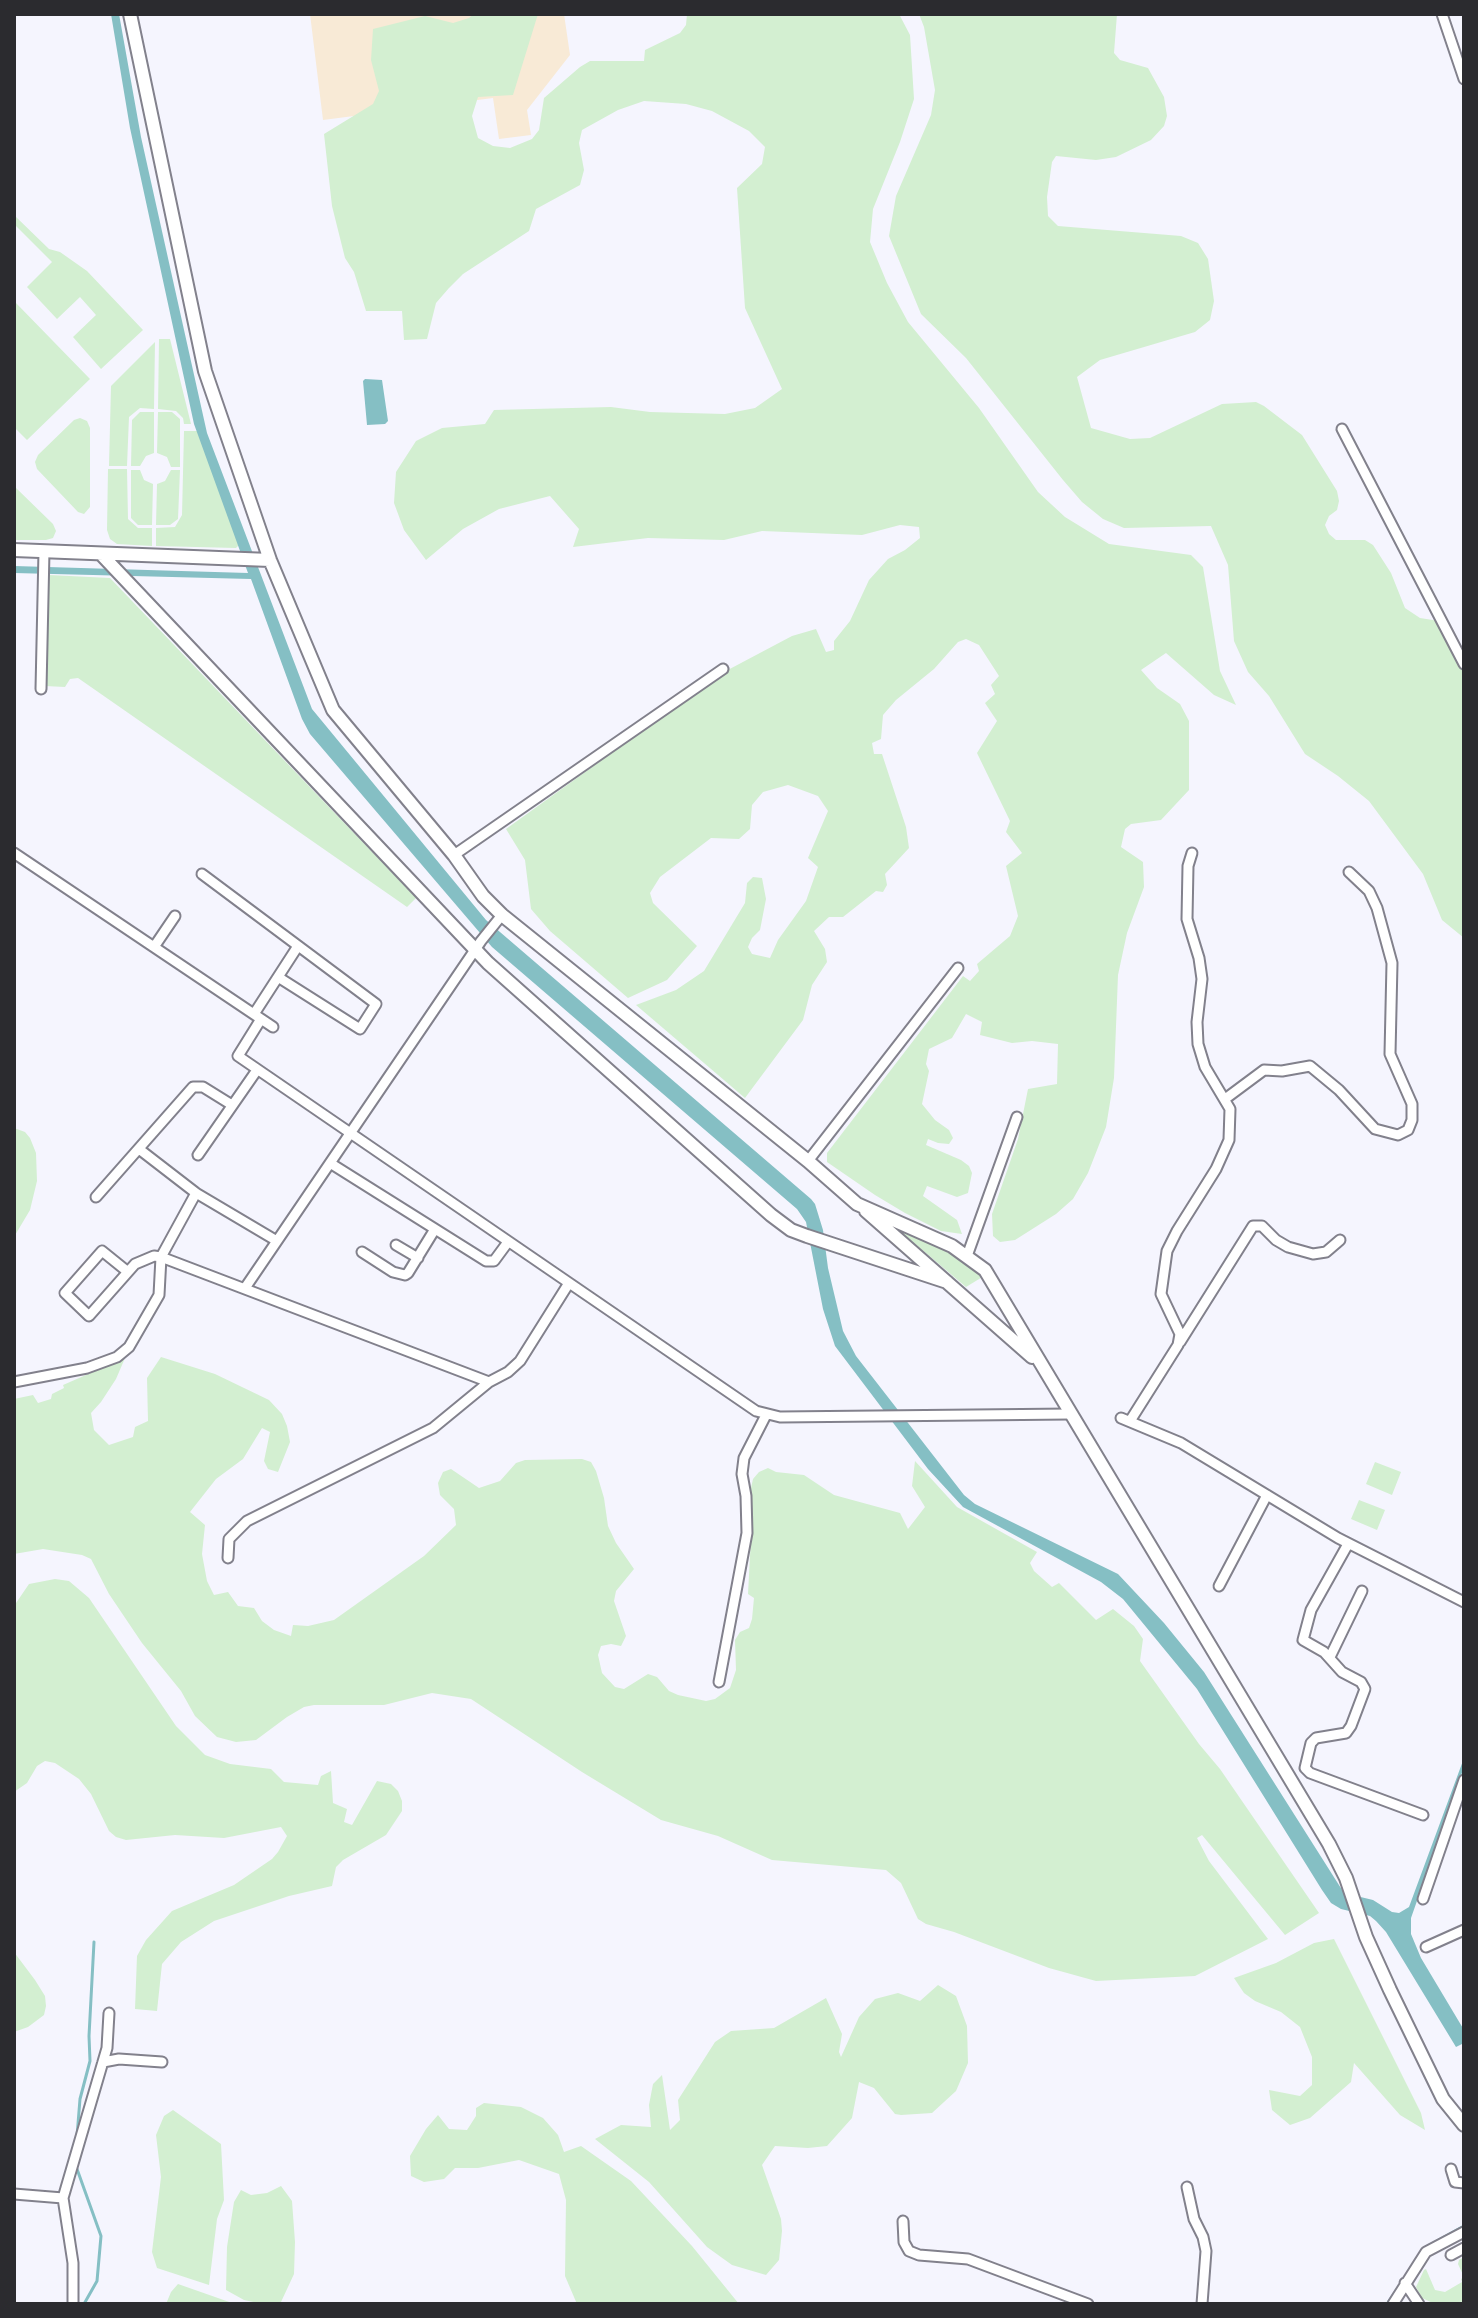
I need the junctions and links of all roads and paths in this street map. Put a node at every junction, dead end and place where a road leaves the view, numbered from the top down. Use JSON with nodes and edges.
{"nodes":[{"id":1,"x":130,"y":14,"type":"edge"},
{"id":2,"x":1442,"y":14,"type":"edge"},
{"id":3,"x":1464,"y":79,"type":"edge"},
{"id":4,"x":1342,"y":429,"type":"dead end"},
{"id":5,"x":14,"y":550,"type":"edge"},
{"id":6,"x":44,"y":551,"type":"junction"},
{"id":7,"x":101,"y":554,"type":"junction"},
{"id":8,"x":270,"y":560,"type":"junction"},
{"id":9,"x":1464,"y":664,"type":"edge"},
{"id":10,"x":723,"y":669,"type":"dead end"},
{"id":11,"x":41,"y":689,"type":"dead end"},
{"id":12,"x":14,"y":853,"type":"edge"},
{"id":13,"x":1192,"y":853,"type":"dead end"},
{"id":14,"x":454,"y":855,"type":"junction"},
{"id":15,"x":1349,"y":872,"type":"dead end"},
{"id":16,"x":202,"y":874,"type":"dead end"},
{"id":17,"x":175,"y":916,"type":"dead end"},
{"id":18,"x":499,"y":919,"type":"junction"},
{"id":19,"x":298,"y":946,"type":"junction"},
{"id":20,"x":478,"y":946,"type":"junction"},
{"id":21,"x":154,"y":947,"type":"junction"},
{"id":22,"x":958,"y":968,"type":"dead end"},
{"id":23,"x":278,"y":977,"type":"junction"},
{"id":24,"x":257,"y":1017,"type":"junction"},
{"id":25,"x":273,"y":1027,"type":"dead end"},
{"id":26,"x":257,"y":1070,"type":"junction"},
{"id":27,"x":1225,"y":1099,"type":"junction"},
{"id":28,"x":232,"y":1105,"type":"junction"},
{"id":29,"x":1017,"y":1117,"type":"dead end"},
{"id":30,"x":351,"y":1134,"type":"junction"},
{"id":31,"x":139,"y":1149,"type":"junction"},
{"id":32,"x":198,"y":1155,"type":"dead end"},
{"id":33,"x":808,"y":1161,"type":"junction"},
{"id":34,"x":330,"y":1163,"type":"junction"},
{"id":35,"x":196,"y":1193,"type":"junction"},
{"id":36,"x":96,"y":1197,"type":"dead end"},
{"id":37,"x":857,"y":1204,"type":"junction"},
{"id":38,"x":435,"y":1229,"type":"junction"},
{"id":39,"x":1340,"y":1240,"type":"dead end"},
{"id":40,"x":277,"y":1241,"type":"junction"},
{"id":41,"x":508,"y":1242,"type":"junction"},
{"id":42,"x":396,"y":1245,"type":"dead end"},
{"id":43,"x":362,"y":1252,"type":"dead end"},
{"id":44,"x":967,"y":1256,"type":"junction"},
{"id":45,"x":161,"y":1257,"type":"junction"},
{"id":46,"x":418,"y":1258,"type":"junction"},
{"id":47,"x":128,"y":1272,"type":"junction"},
{"id":48,"x":947,"y":1282,"type":"junction"},
{"id":49,"x":569,"y":1283,"type":"junction"},
{"id":50,"x":245,"y":1288,"type":"junction"},
{"id":51,"x":1178,"y":1345,"type":"junction"},
{"id":52,"x":1040,"y":1364,"type":"junction"},
{"id":53,"x":14,"y":1382,"type":"edge"},
{"id":54,"x":489,"y":1382,"type":"junction"},
{"id":55,"x":1070,"y":1414,"type":"junction"},
{"id":56,"x":766,"y":1415,"type":"junction"},
{"id":57,"x":1267,"y":1495,"type":"junction"},
{"id":58,"x":1348,"y":1544,"type":"junction"},
{"id":59,"x":228,"y":1558,"type":"dead end"},
{"id":60,"x":1219,"y":1586,"type":"dead end"},
{"id":61,"x":1362,"y":1591,"type":"dead end"},
{"id":62,"x":1464,"y":1602,"type":"edge"},
{"id":63,"x":1330,"y":1657,"type":"junction"},
{"id":64,"x":719,"y":1682,"type":"dead end"},
{"id":65,"x":1464,"y":1780,"type":"edge"},
{"id":66,"x":1423,"y":1815,"type":"dead end"},
{"id":67,"x":1423,"y":1899,"type":"dead end"},
{"id":68,"x":1464,"y":1930,"type":"edge"},
{"id":69,"x":1426,"y":1947,"type":"dead end"},
{"id":70,"x":109,"y":2013,"type":"dead end"},
{"id":71,"x":103,"y":2062,"type":"junction"},
{"id":72,"x":162,"y":2062,"type":"dead end"},
{"id":73,"x":1464,"y":2125,"type":"edge"},
{"id":74,"x":1451,"y":2169,"type":"dead end"},
{"id":75,"x":1464,"y":2183,"type":"edge"},
{"id":76,"x":1187,"y":2187,"type":"dead end"},
{"id":77,"x":14,"y":2194,"type":"edge"},
{"id":78,"x":63,"y":2198,"type":"junction"},
{"id":79,"x":903,"y":2221,"type":"dead end"},
{"id":80,"x":1464,"y":2232,"type":"edge"},
{"id":81,"x":1464,"y":2248,"type":"edge"},
{"id":82,"x":1451,"y":2255,"type":"dead end"},
{"id":83,"x":1405,"y":2283,"type":"junction"},
{"id":84,"x":73,"y":2304,"type":"edge"},
{"id":85,"x":1088,"y":2304,"type":"edge"},
{"id":86,"x":1202,"y":2304,"type":"edge"},
{"id":87,"x":1393,"y":2304,"type":"edge"},
{"id":88,"x":1419,"y":2304,"type":"edge"}],
"edges":[{"from":1,"to":8,"type":"main road"},
{"from":2,"to":3,"type":"street"},
{"from":4,"to":9,"type":"street"},
{"from":5,"to":6,"type":"main road"},
{"from":6,"to":7,"type":"main road"},
{"from":6,"to":11,"type":"street"},
{"from":7,"to":8,"type":"main road"},
{"from":7,"to":20,"type":"main road"},
{"from":8,"to":14,"type":"main road"},
{"from":10,"to":14,"type":"street"},
{"from":12,"to":21,"type":"street"},
{"from":13,"to":27,"type":"street"},
{"from":14,"to":18,"type":"main road"},
{"from":15,"to":27,"type":"street"},
{"from":16,"to":19,"type":"street"},
{"from":17,"to":21,"type":"street"},
{"from":18,"to":20,"type":"street"},
{"from":18,"to":33,"type":"main road"},
{"from":19,"to":23,"type":"street"},
{"from":19,"to":23,"type":"street"},
{"from":20,"to":30,"type":"street"},
{"from":20,"to":48,"type":"main road"},
{"from":21,"to":24,"type":"street"},
{"from":22,"to":33,"type":"street"},
{"from":23,"to":24,"type":"street"},
{"from":24,"to":25,"type":"street"},
{"from":24,"to":26,"type":"street"},
{"from":26,"to":28,"type":"street"},
{"from":26,"to":30,"type":"street"},
{"from":27,"to":51,"type":"street"},
{"from":28,"to":31,"type":"street"},
{"from":28,"to":32,"type":"street"},
{"from":29,"to":44,"type":"street"},
{"from":30,"to":34,"type":"street"},
{"from":30,"to":41,"type":"street"},
{"from":31,"to":35,"type":"street"},
{"from":31,"to":36,"type":"street"},
{"from":33,"to":37,"type":"main road"},
{"from":34,"to":38,"type":"street"},
{"from":34,"to":40,"type":"street"},
{"from":35,"to":40,"type":"street"},
{"from":35,"to":45,"type":"street"},
{"from":37,"to":44,"type":"main road"},
{"from":37,"to":48,"type":"main road"},
{"from":38,"to":41,"type":"street"},
{"from":38,"to":46,"type":"street"},
{"from":39,"to":51,"type":"street"},
{"from":40,"to":50,"type":"street"},
{"from":41,"to":49,"type":"street"},
{"from":42,"to":46,"type":"street"},
{"from":43,"to":46,"type":"street"},
{"from":44,"to":52,"type":"main road"},
{"from":45,"to":47,"type":"street"},
{"from":45,"to":50,"type":"street"},
{"from":45,"to":53,"type":"street"},
{"from":47,"to":47,"type":"street"},
{"from":48,"to":52,"type":"main road"},
{"from":49,"to":54,"type":"street"},
{"from":49,"to":56,"type":"street"},
{"from":50,"to":54,"type":"street"},
{"from":51,"to":57,"type":"street"},
{"from":52,"to":55,"type":"main road"},
{"from":54,"to":59,"type":"street"},
{"from":55,"to":56,"type":"street"},
{"from":55,"to":73,"type":"main road"},
{"from":56,"to":64,"type":"street"},
{"from":57,"to":58,"type":"street"},
{"from":57,"to":60,"type":"street"},
{"from":58,"to":62,"type":"street"},
{"from":58,"to":63,"type":"street"},
{"from":61,"to":63,"type":"street"},
{"from":63,"to":66,"type":"street"},
{"from":65,"to":67,"type":"street"},
{"from":68,"to":69,"type":"street"},
{"from":70,"to":71,"type":"street"},
{"from":71,"to":72,"type":"street"},
{"from":71,"to":78,"type":"street"},
{"from":74,"to":75,"type":"street"},
{"from":76,"to":86,"type":"street"},
{"from":77,"to":78,"type":"street"},
{"from":78,"to":84,"type":"street"},
{"from":79,"to":85,"type":"street"},
{"from":80,"to":83,"type":"street"},
{"from":81,"to":82,"type":"street"},
{"from":83,"to":87,"type":"street"},
{"from":83,"to":88,"type":"street"}]}
